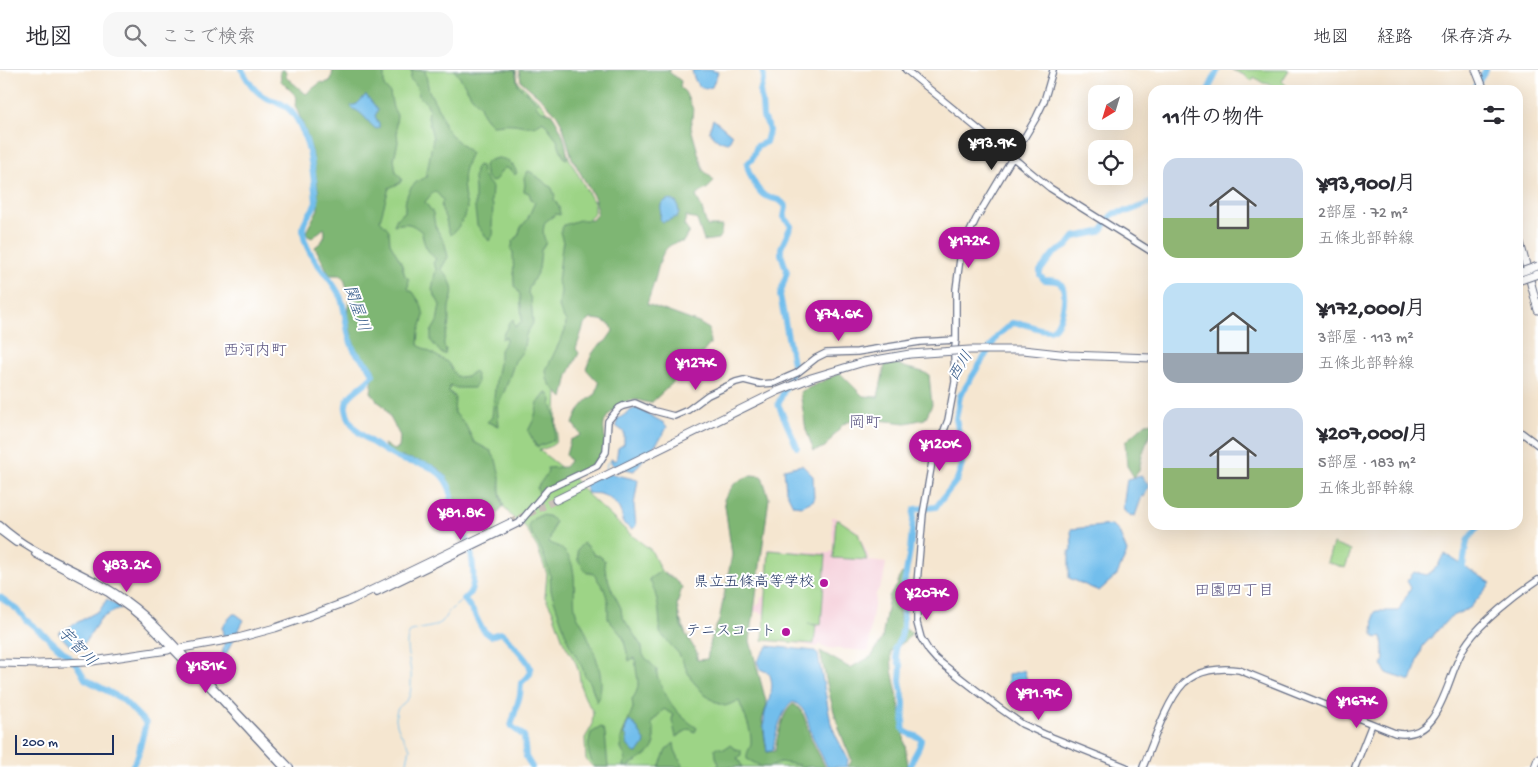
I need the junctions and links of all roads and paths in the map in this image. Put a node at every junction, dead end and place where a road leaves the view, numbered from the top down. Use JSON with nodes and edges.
{"nodes":[{"id":1,"x":906,"y":70,"type":"edge"},
{"id":2,"x":1053,"y":70,"type":"edge"},
{"id":3,"x":1476,"y":70,"type":"edge"},
{"id":4,"x":1482,"y":85,"type":"edge"},
{"id":5,"x":1013,"y":157,"type":"junction"},
{"id":6,"x":1148,"y":250,"type":"edge"},
{"id":7,"x":1523,"y":250,"type":"edge"},
{"id":8,"x":1538,"y":266,"type":"edge"},
{"id":9,"x":1523,"y":271,"type":"edge"},
{"id":10,"x":1538,"y":274,"type":"edge"},
{"id":11,"x":1538,"y":279,"type":"edge"},
{"id":12,"x":1523,"y":280,"type":"edge"},
{"id":13,"x":1523,"y":281,"type":"edge"},
{"id":14,"x":1537,"y":295,"type":"edge"},
{"id":15,"x":1538,"y":310,"type":"edge"},
{"id":16,"x":956,"y":340,"type":"junction"},
{"id":17,"x":1148,"y":358,"type":"edge"},
{"id":18,"x":1523,"y":434,"type":"edge"},
{"id":19,"x":1538,"y":445,"type":"edge"},
{"id":20,"x":556,"y":500,"type":"tunnel mouth"},
{"id":21,"x":512,"y":524,"type":"junction"},
{"id":22,"x":0,"y":525,"type":"edge"},
{"id":23,"x":0,"y":531,"type":"edge"},
{"id":24,"x":1538,"y":580,"type":"edge"},
{"id":25,"x":110,"y":592,"type":"junction"},
{"id":26,"x":373,"y":592,"type":"junction"},
{"id":27,"x":134,"y":609,"type":"junction"},
{"id":28,"x":182,"y":648,"type":"dead end"},
{"id":29,"x":168,"y":650,"type":"dead end"},
{"id":30,"x":0,"y":663,"type":"edge"},
{"id":31,"x":1372,"y":724,"type":"junction"},
{"id":32,"x":1538,"y":759,"type":"edge"},
{"id":33,"x":283,"y":767,"type":"edge"},
{"id":34,"x":290,"y":767,"type":"edge"},
{"id":35,"x":1126,"y":767,"type":"edge"},
{"id":36,"x":1143,"y":767,"type":"edge"},
{"id":37,"x":1355,"y":767,"type":"edge"},
{"id":38,"x":1535,"y":767,"type":"edge"}],
"edges":[{"from":1,"to":5,"type":"street"},
{"from":2,"to":5,"type":"street"},
{"from":3,"to":4,"type":"highway"},
{"from":5,"to":6,"type":"street"},
{"from":5,"to":16,"type":"street"},
{"from":7,"to":14,"type":"highway"},
{"from":8,"to":9,"type":"highway","bridge":true},
{"from":10,"to":12,"type":"highway","bridge":true},
{"from":11,"to":13,"type":"highway"},
{"from":14,"to":15,"type":"highway"},
{"from":16,"to":21,"type":"street"},
{"from":16,"to":35,"type":"street"},
{"from":17,"to":20,"type":"highway","bridge":true},
{"from":18,"to":19,"type":"street"},
{"from":21,"to":26,"type":"highway"},
{"from":21,"to":26,"type":"street"},
{"from":22,"to":25,"type":"street"},
{"from":23,"to":25,"type":"street"},
{"from":24,"to":31,"type":"street"},
{"from":25,"to":27,"type":"street"},
{"from":26,"to":28,"type":"highway"},
{"from":27,"to":33,"type":"street"},
{"from":27,"to":34,"type":"street"},
{"from":29,"to":30,"type":"highway"},
{"from":31,"to":36,"type":"street"},
{"from":31,"to":37,"type":"street"},
{"from":32,"to":38,"type":"highway"}]}
